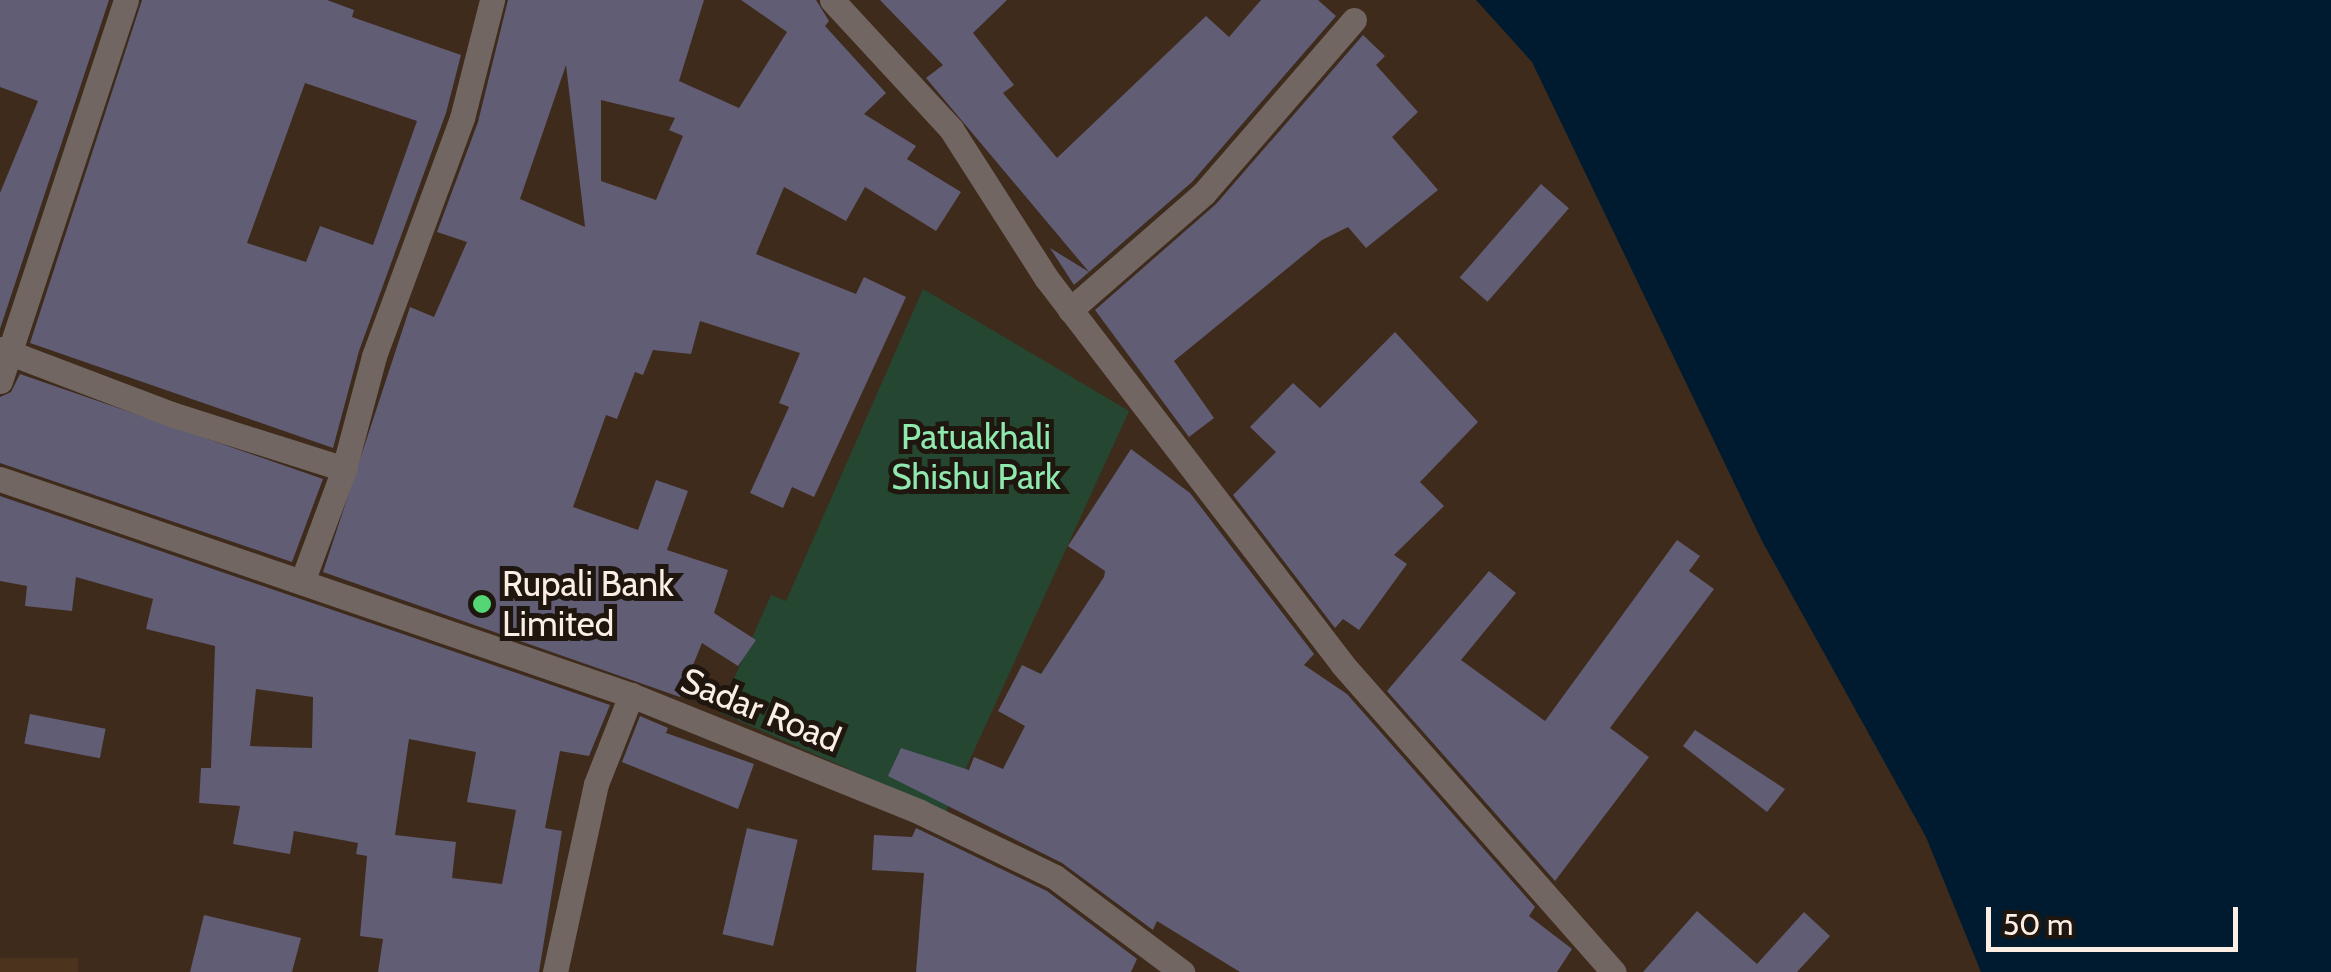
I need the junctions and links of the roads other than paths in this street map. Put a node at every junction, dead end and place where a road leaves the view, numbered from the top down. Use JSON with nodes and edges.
{"nodes":[{"id":1,"x":126,"y":0,"type":"edge"},
{"id":2,"x":492,"y":0,"type":"edge"},
{"id":3,"x":832,"y":0,"type":"edge"},
{"id":4,"x":1354,"y":20,"type":"dead end"},
{"id":5,"x":1070,"y":310,"type":"junction"},
{"id":6,"x":5,"y":351,"type":"edge"},
{"id":7,"x":0,"y":382,"type":"edge"},
{"id":8,"x":344,"y":469,"type":"junction"},
{"id":9,"x":0,"y":479,"type":"edge"},
{"id":10,"x":302,"y":582,"type":"junction"},
{"id":11,"x":631,"y":696,"type":"junction"},
{"id":12,"x":555,"y":972,"type":"edge"},
{"id":13,"x":1182,"y":972,"type":"edge"},
{"id":14,"x":1614,"y":972,"type":"edge"}],
"edges":[{"from":1,"to":6,"type":"street"},
{"from":2,"to":8,"type":"street"},
{"from":3,"to":5,"type":"street"},
{"from":4,"to":5,"type":"street"},
{"from":5,"to":14,"type":"street"},
{"from":6,"to":7,"type":"street"},
{"from":6,"to":8,"type":"street"},
{"from":8,"to":10,"type":"street"},
{"from":9,"to":10,"type":"street","name":"Sadar Road"},
{"from":10,"to":11,"type":"street","name":"Sadar Road"},
{"from":11,"to":12,"type":"street"},
{"from":11,"to":13,"type":"street","name":"Sadar Road"}]}
